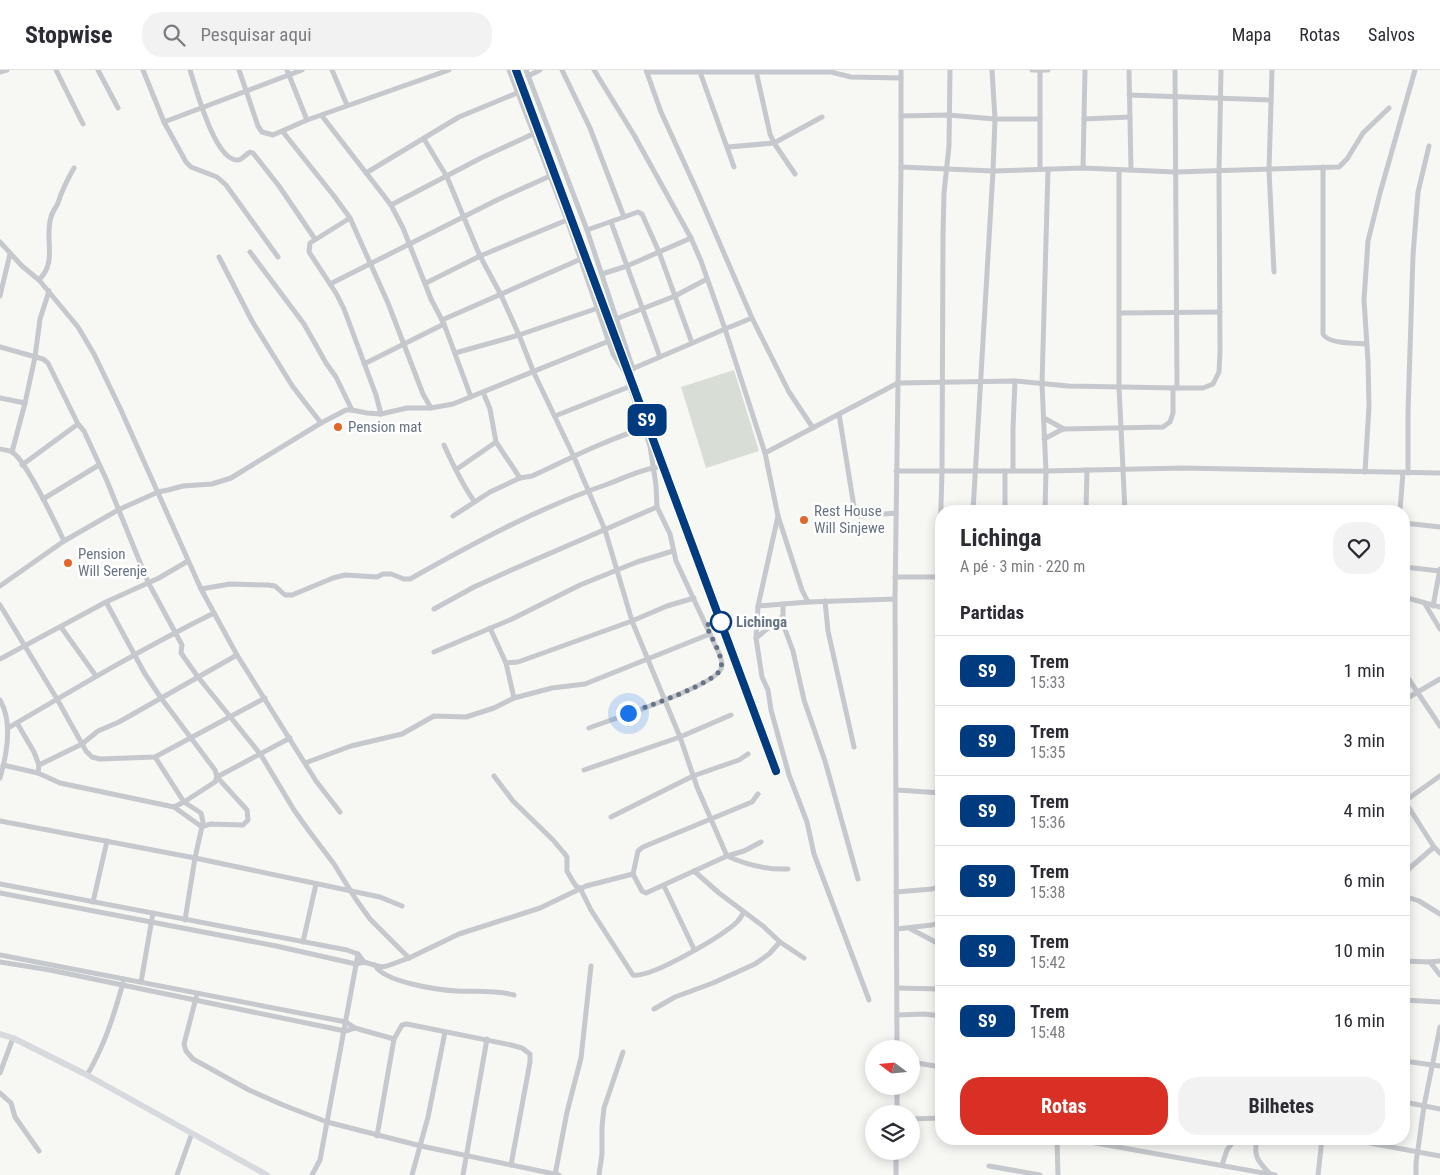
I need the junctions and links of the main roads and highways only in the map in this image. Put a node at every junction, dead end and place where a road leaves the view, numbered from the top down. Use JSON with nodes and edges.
{"nodes":[{"id":1,"x":0,"y":1029,"type":"edge"},
{"id":2,"x":7,"y":1036,"type":"edge"},
{"id":3,"x":267,"y":1175,"type":"edge"}],
"edges":[{"from":1,"to":2,"type":"main road"},
{"from":2,"to":3,"type":"main road"}]}
